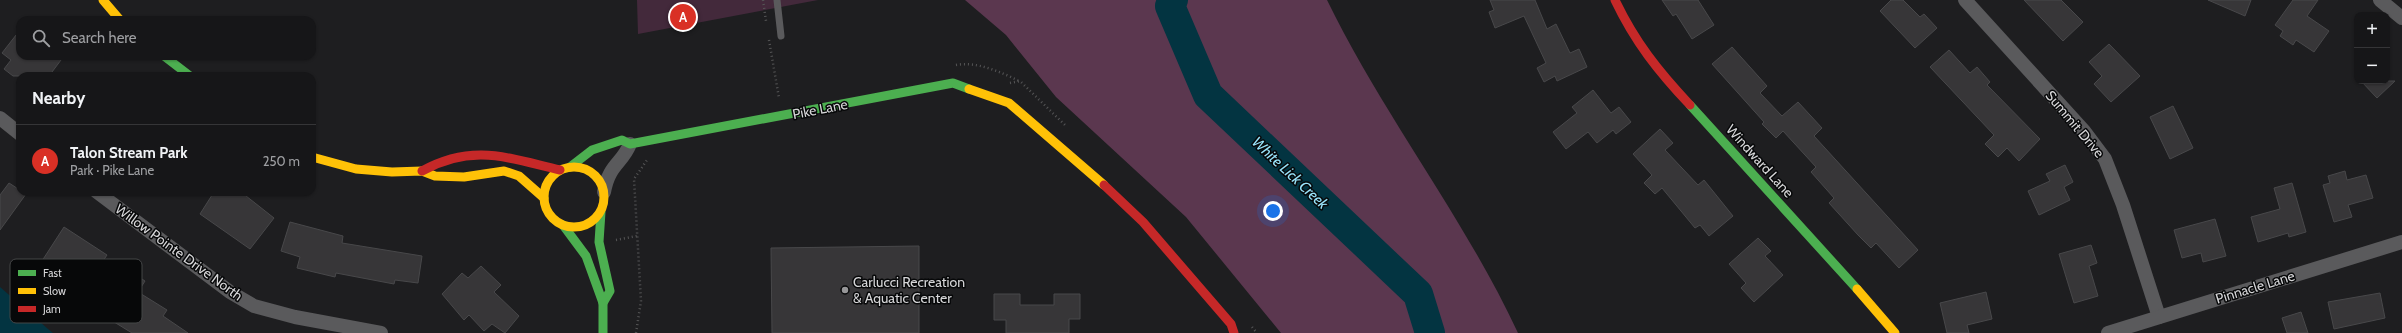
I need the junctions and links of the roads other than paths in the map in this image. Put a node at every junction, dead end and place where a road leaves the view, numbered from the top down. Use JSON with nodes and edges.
{"nodes":[{"id":1,"x":104,"y":0,"type":"edge"},
{"id":2,"x":777,"y":0,"type":"edge"},
{"id":3,"x":1615,"y":0,"type":"edge"},
{"id":4,"x":1965,"y":0,"type":"edge"},
{"id":5,"x":2380,"y":0,"type":"edge"},
{"id":6,"x":117,"y":16,"type":"edge"},
{"id":7,"x":2402,"y":18,"type":"edge"},
{"id":8,"x":781,"y":36,"type":"dead end"},
{"id":9,"x":169,"y":60,"type":"edge"},
{"id":10,"x":185,"y":72,"type":"edge"},
{"id":11,"x":0,"y":118,"type":"edge"},
{"id":12,"x":16,"y":131,"type":"edge"},
{"id":13,"x":630,"y":144,"type":"junction"},
{"id":14,"x":316,"y":157,"type":"edge"},
{"id":15,"x":570,"y":167,"type":"junction"},
{"id":16,"x":560,"y":170,"type":"junction"},
{"id":17,"x":422,"y":171,"type":"junction"},
{"id":18,"x":604,"y":192,"type":"junction"},
{"id":19,"x":102,"y":196,"type":"edge"},
{"id":20,"x":544,"y":198,"type":"junction"},
{"id":21,"x":600,"y":212,"type":"junction"},
{"id":22,"x":563,"y":225,"type":"junction"},
{"id":23,"x":2402,"y":242,"type":"edge"},
{"id":24,"x":603,"y":303,"type":"junction"},
{"id":25,"x":2159,"y":317,"type":"junction"},
{"id":26,"x":381,"y":333,"type":"edge"},
{"id":27,"x":603,"y":333,"type":"edge"},
{"id":28,"x":1234,"y":333,"type":"edge"},
{"id":29,"x":1895,"y":333,"type":"edge"},
{"id":30,"x":2108,"y":333,"type":"edge"}],
"edges":[{"from":1,"to":6,"type":"street"},
{"from":2,"to":8,"type":"lane"},
{"from":3,"to":29,"type":"street","name":"Windward Lane"},
{"from":4,"to":25,"type":"street","name":"Summit Drive"},
{"from":5,"to":7,"type":"street"},
{"from":9,"to":10,"type":"street"},
{"from":11,"to":12,"type":"street"},
{"from":13,"to":15,"type":"street","name":"Pike Lane"},
{"from":13,"to":18,"type":"street"},
{"from":13,"to":28,"type":"street","name":"Pike Lane"},
{"from":14,"to":17,"type":"street"},
{"from":15,"to":16,"type":"street"},
{"from":15,"to":18,"type":"street"},
{"from":16,"to":17,"type":"street"},
{"from":16,"to":20,"type":"street"},
{"from":17,"to":20,"type":"street"},
{"from":18,"to":21,"type":"street"},
{"from":19,"to":26,"type":"street","name":"Willow Pointe Drive North"},
{"from":20,"to":22,"type":"street"},
{"from":21,"to":22,"type":"street"},
{"from":21,"to":24,"type":"street"},
{"from":22,"to":24,"type":"street"},
{"from":23,"to":25,"type":"street","name":"Pinnacle Lane"},
{"from":24,"to":27,"type":"street"},
{"from":25,"to":30,"type":"street","name":"Pinnacle Lane"}]}
